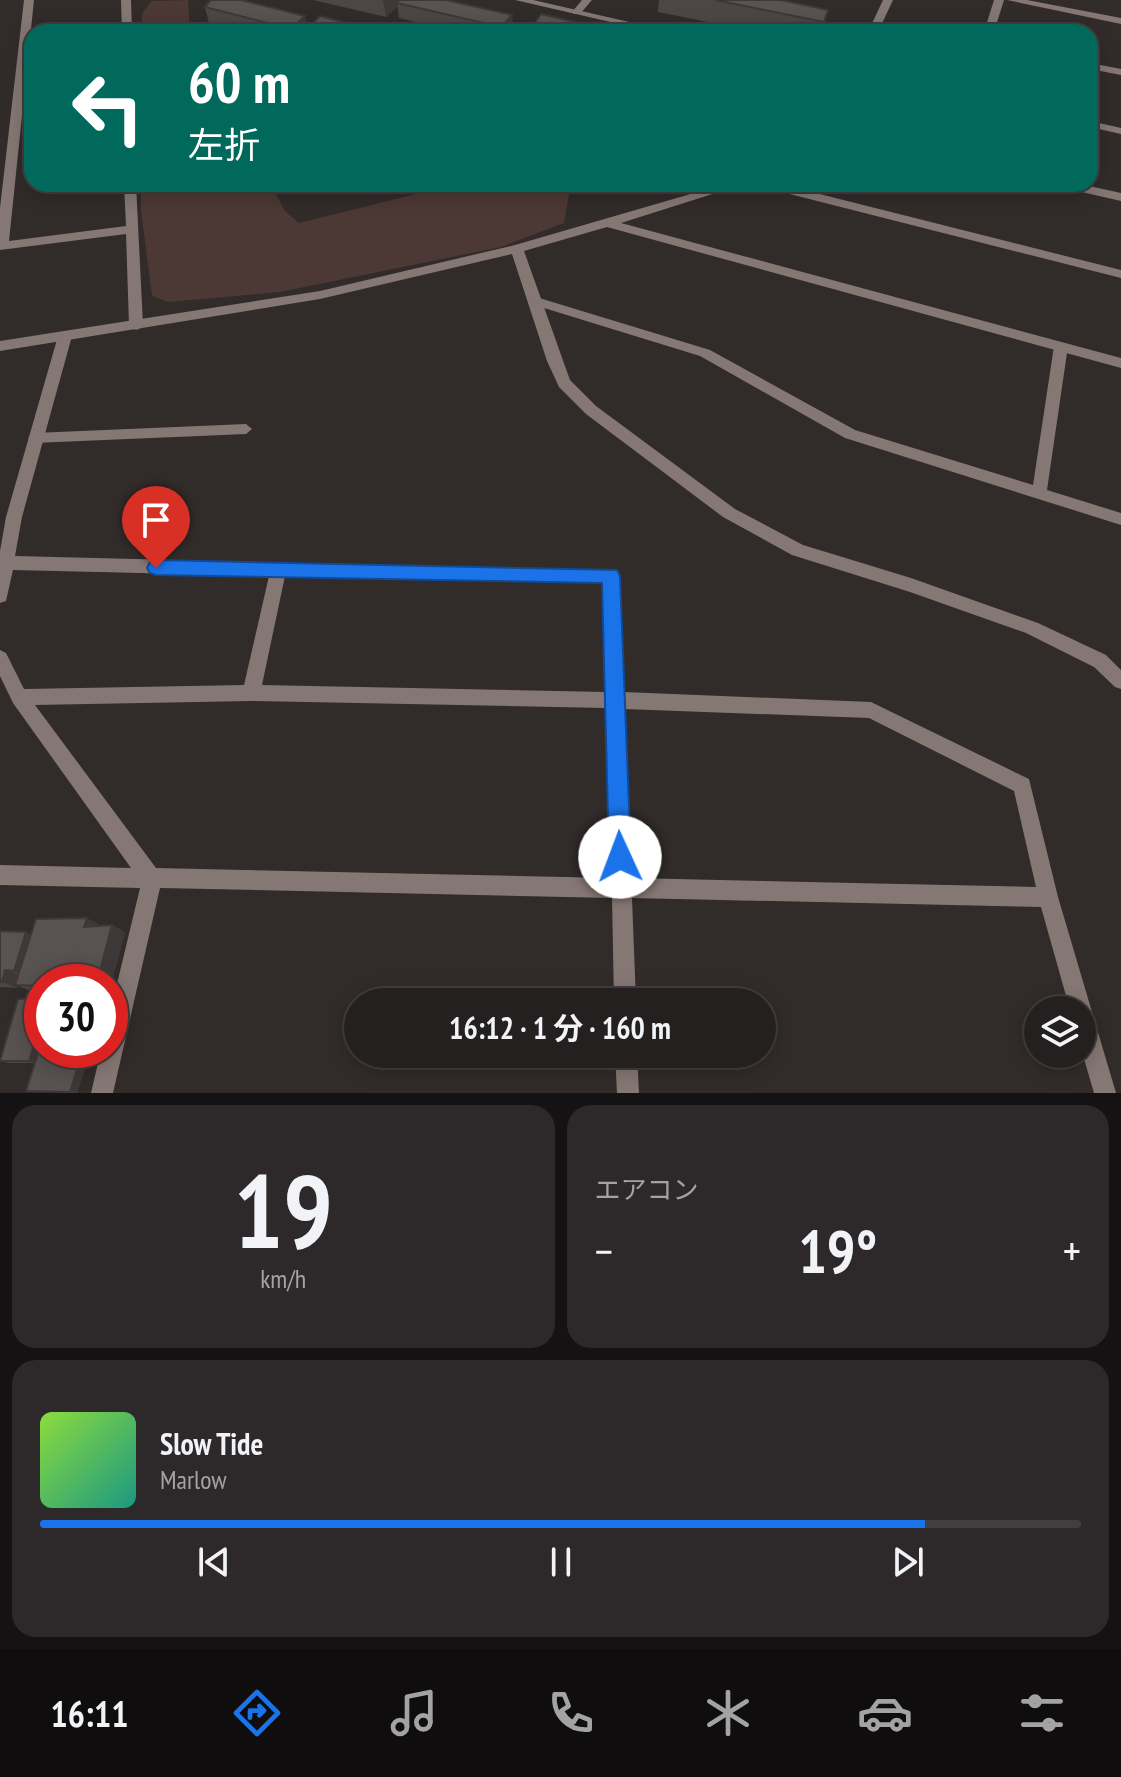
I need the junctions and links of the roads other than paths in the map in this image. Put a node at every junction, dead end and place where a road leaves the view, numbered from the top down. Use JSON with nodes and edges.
{"nodes":[{"id":1,"x":29,"y":0,"type":"edge"},
{"id":2,"x":126,"y":0,"type":"edge"},
{"id":3,"x":520,"y":0,"type":"edge"},
{"id":4,"x":587,"y":0,"type":"edge"},
{"id":5,"x":888,"y":0,"type":"edge"},
{"id":6,"x":999,"y":0,"type":"edge"},
{"id":7,"x":1012,"y":0,"type":"edge"},
{"id":8,"x":577,"y":12,"type":"junction"},
{"id":9,"x":1121,"y":21,"type":"edge"},
{"id":10,"x":26,"y":24,"type":"edge"},
{"id":11,"x":127,"y":24,"type":"edge"},
{"id":12,"x":632,"y":24,"type":"edge"},
{"id":13,"x":877,"y":24,"type":"edge"},
{"id":14,"x":992,"y":24,"type":"edge"},
{"id":15,"x":24,"y":44,"type":"edge"},
{"id":16,"x":1098,"y":68,"type":"edge"},
{"id":17,"x":1121,"y":72,"type":"edge"},
{"id":18,"x":1098,"y":126,"type":"edge"},
{"id":19,"x":1121,"y":131,"type":"edge"},
{"id":20,"x":130,"y":192,"type":"edge"},
{"id":21,"x":711,"y":192,"type":"edge"},
{"id":22,"x":798,"y":192,"type":"edge"},
{"id":23,"x":1098,"y":192,"type":"edge"},
{"id":24,"x":1121,"y":197,"type":"edge"},
{"id":25,"x":606,"y":223,"type":"junction"},
{"id":26,"x":131,"y":229,"type":"junction"},
{"id":27,"x":1,"y":245,"type":"edge"},
{"id":28,"x":517,"y":249,"type":"junction"},
{"id":29,"x":1121,"y":274,"type":"edge"},
{"id":30,"x":536,"y":301,"type":"junction"},
{"id":31,"x":136,"y":325,"type":"junction"},
{"id":32,"x":65,"y":336,"type":"junction"},
{"id":33,"x":0,"y":346,"type":"edge"},
{"id":34,"x":1061,"y":346,"type":"junction"},
{"id":35,"x":1121,"y":363,"type":"edge"},
{"id":36,"x":246,"y":429,"type":"dead end"},
{"id":37,"x":34,"y":438,"type":"junction"},
{"id":38,"x":1039,"y":495,"type":"junction"},
{"id":39,"x":1121,"y":519,"type":"edge"},
{"id":40,"x":4,"y":563,"type":"junction"},
{"id":41,"x":278,"y":571,"type":"junction"},
{"id":42,"x":0,"y":596,"type":"edge"},
{"id":43,"x":0,"y":658,"type":"edge"},
{"id":44,"x":1121,"y":681,"type":"edge"},
{"id":45,"x":251,"y":693,"type":"junction"},
{"id":46,"x":19,"y":697,"type":"junction"},
{"id":47,"x":615,"y":700,"type":"junction"},
{"id":48,"x":0,"y":875,"type":"edge"},
{"id":49,"x":152,"y":880,"type":"junction"},
{"id":50,"x":621,"y":889,"type":"junction"},
{"id":51,"x":1048,"y":897,"type":"junction"},
{"id":52,"x":625,"y":988,"type":"edge"},
{"id":53,"x":1076,"y":996,"type":"edge"},
{"id":54,"x":1096,"y":1063,"type":"edge"},
{"id":55,"x":627,"y":1068,"type":"edge"},
{"id":56,"x":102,"y":1093,"type":"edge"},
{"id":57,"x":628,"y":1093,"type":"edge"},
{"id":58,"x":1105,"y":1093,"type":"edge"}],
"edges":[{"from":1,"to":10,"type":"street"},
{"from":2,"to":11,"type":"street"},
{"from":3,"to":8,"type":"street"},
{"from":4,"to":8,"type":"street"},
{"from":5,"to":13,"type":"street"},
{"from":6,"to":14,"type":"street"},
{"from":7,"to":9,"type":"street"},
{"from":8,"to":12,"type":"street"},
{"from":15,"to":27,"type":"street"},
{"from":16,"to":17,"type":"street"},
{"from":18,"to":19,"type":"street"},
{"from":20,"to":26,"type":"street"},
{"from":21,"to":25,"type":"street"},
{"from":22,"to":29,"type":"street"},
{"from":23,"to":24,"type":"street"},
{"from":25,"to":28,"type":"street"},
{"from":25,"to":34,"type":"street"},
{"from":26,"to":27,"type":"street"},
{"from":26,"to":31,"type":"street"},
{"from":28,"to":30,"type":"street"},
{"from":28,"to":31,"type":"street"},
{"from":30,"to":38,"type":"street"},
{"from":30,"to":44,"type":"street"},
{"from":31,"to":32,"type":"street"},
{"from":32,"to":33,"type":"street"},
{"from":32,"to":37,"type":"street"},
{"from":34,"to":35,"type":"street"},
{"from":34,"to":38,"type":"street"},
{"from":36,"to":37,"type":"lane"},
{"from":37,"to":40,"type":"street"},
{"from":38,"to":39,"type":"street"},
{"from":40,"to":41,"type":"street"},
{"from":40,"to":42,"type":"street"},
{"from":41,"to":45,"type":"street"},
{"from":41,"to":47,"type":"street"},
{"from":43,"to":46,"type":"street"},
{"from":45,"to":46,"type":"street"},
{"from":45,"to":47,"type":"street"},
{"from":46,"to":49,"type":"street"},
{"from":47,"to":50,"type":"street"},
{"from":47,"to":51,"type":"street"},
{"from":48,"to":49,"type":"street"},
{"from":49,"to":50,"type":"street"},
{"from":49,"to":56,"type":"street"},
{"from":50,"to":51,"type":"street"},
{"from":50,"to":52,"type":"street"},
{"from":51,"to":53,"type":"street"},
{"from":54,"to":58,"type":"street"},
{"from":55,"to":57,"type":"street"}]}
